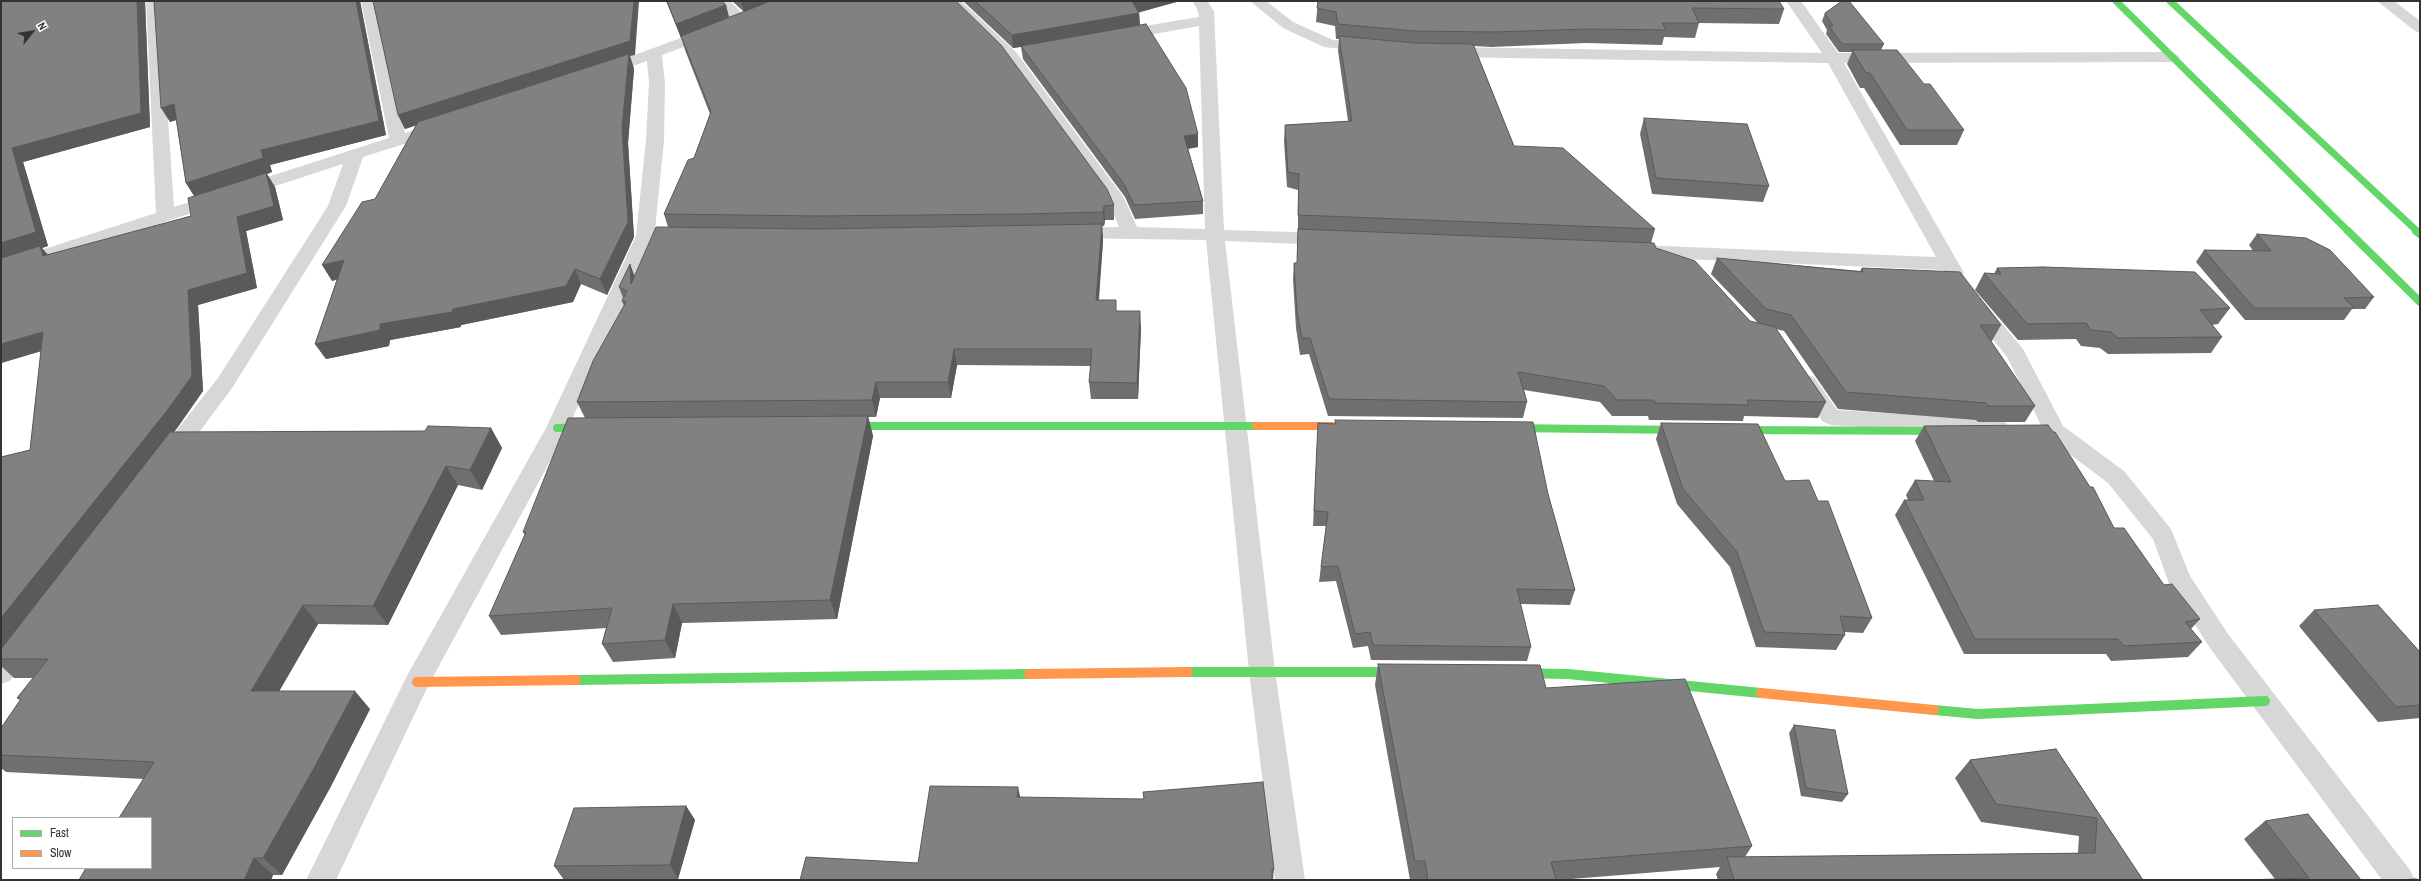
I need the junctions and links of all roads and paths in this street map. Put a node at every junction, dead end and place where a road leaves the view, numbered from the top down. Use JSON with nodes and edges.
{"nodes":[{"id":1,"x":153,"y":1,"type":"edge"},
{"id":2,"x":368,"y":1,"type":"edge"},
{"id":3,"x":722,"y":1,"type":"edge"},
{"id":4,"x":952,"y":1,"type":"edge"},
{"id":5,"x":1200,"y":1,"type":"edge"},
{"id":6,"x":1257,"y":1,"type":"edge"},
{"id":7,"x":1793,"y":1,"type":"edge"},
{"id":8,"x":2116,"y":1,"type":"edge"},
{"id":9,"x":2170,"y":1,"type":"edge"},
{"id":10,"x":2384,"y":1,"type":"edge"},
{"id":11,"x":1206,"y":20,"type":"junction"},
{"id":12,"x":2420,"y":28,"type":"edge"},
{"id":13,"x":1104,"y":38,"type":"edge"},
{"id":14,"x":1382,"y":49,"type":"edge"},
{"id":15,"x":1428,"y":52,"type":"edge"},
{"id":16,"x":654,"y":55,"type":"junction"},
{"id":17,"x":2172,"y":57,"type":"junction"},
{"id":18,"x":1833,"y":58,"type":"junction"},
{"id":19,"x":586,"y":77,"type":"edge"},
{"id":20,"x":451,"y":123,"type":"edge"},
{"id":21,"x":398,"y":140,"type":"junction"},
{"id":22,"x":355,"y":155,"type":"junction"},
{"id":23,"x":165,"y":216,"type":"junction"},
{"id":24,"x":1130,"y":232,"type":"junction"},
{"id":25,"x":2420,"y":234,"type":"edge"},
{"id":26,"x":1055,"y":235,"type":"edge"},
{"id":27,"x":1215,"y":235,"type":"junction"},
{"id":28,"x":645,"y":236,"type":"junction"},
{"id":29,"x":699,"y":236,"type":"edge"},
{"id":30,"x":1349,"y":240,"type":"edge"},
{"id":31,"x":1949,"y":264,"type":"junction"},
{"id":32,"x":1,"y":269,"type":"edge"},
{"id":33,"x":1697,"y":272,"type":"edge"},
{"id":34,"x":2420,"y":302,"type":"edge"},
{"id":35,"x":1797,"y":368,"type":"edge"},
{"id":36,"x":1235,"y":424,"type":"junction"},
{"id":37,"x":828,"y":426,"type":"edge"},
{"id":38,"x":1361,"y":426,"type":"edge"},
{"id":39,"x":604,"y":427,"type":"edge"},
{"id":40,"x":557,"y":428,"type":"junction"},
{"id":41,"x":1495,"y":428,"type":"edge"},
{"id":42,"x":1700,"y":430,"type":"edge"},
{"id":43,"x":1724,"y":430,"type":"edge"},
{"id":44,"x":2031,"y":430,"type":"junction"},
{"id":45,"x":159,"y":470,"type":"edge"},
{"id":46,"x":35,"y":630,"type":"edge"},
{"id":47,"x":1262,"y":671,"type":"junction"},
{"id":48,"x":1419,"y":672,"type":"edge"},
{"id":49,"x":1,"y":673,"type":"edge"},
{"id":50,"x":1505,"y":673,"type":"edge"},
{"id":51,"x":416,"y":682,"type":"junction"},
{"id":52,"x":2265,"y":701,"type":"junction"},
{"id":53,"x":322,"y":880,"type":"edge"},
{"id":54,"x":1290,"y":880,"type":"edge"},
{"id":55,"x":2400,"y":880,"type":"edge"}],
"edges":[{"from":1,"to":23,"type":"street"},
{"from":2,"to":21,"type":"street"},
{"from":3,"to":16,"type":"street"},
{"from":4,"to":24,"type":"street"},
{"from":5,"to":11,"type":"street"},
{"from":6,"to":14,"type":"street"},
{"from":7,"to":18,"type":"street"},
{"from":8,"to":17,"type":"main road"},
{"from":9,"to":25,"type":"main road"},
{"from":10,"to":12,"type":"street"},
{"from":11,"to":13,"type":"street"},
{"from":11,"to":27,"type":"street"},
{"from":15,"to":18,"type":"street"},
{"from":16,"to":19,"type":"street"},
{"from":16,"to":28,"type":"street"},
{"from":17,"to":18,"type":"street"},
{"from":17,"to":34,"type":"main road"},
{"from":18,"to":31,"type":"street"},
{"from":20,"to":21,"type":"street"},
{"from":21,"to":22,"type":"street"},
{"from":22,"to":23,"type":"street"},
{"from":22,"to":45,"type":"street"},
{"from":23,"to":32,"type":"street"},
{"from":24,"to":26,"type":"street"},
{"from":24,"to":27,"type":"street"},
{"from":27,"to":30,"type":"street"},
{"from":27,"to":36,"type":"street"},
{"from":28,"to":29,"type":"street"},
{"from":28,"to":40,"type":"street"},
{"from":31,"to":33,"type":"street"},
{"from":31,"to":44,"type":"street"},
{"from":35,"to":44,"type":"street"},
{"from":36,"to":37,"type":"main road"},
{"from":36,"to":38,"type":"main road"},
{"from":36,"to":47,"type":"street"},
{"from":39,"to":40,"type":"main road"},
{"from":40,"to":51,"type":"street"},
{"from":41,"to":42,"type":"main road"},
{"from":43,"to":44,"type":"main road"},
{"from":44,"to":52,"type":"street"},
{"from":46,"to":49,"type":"street"},
{"from":47,"to":48,"type":"main road"},
{"from":47,"to":51,"type":"main road"},
{"from":47,"to":54,"type":"street"},
{"from":50,"to":52,"type":"main road"},
{"from":51,"to":53,"type":"street"},
{"from":52,"to":55,"type":"street"}]}
